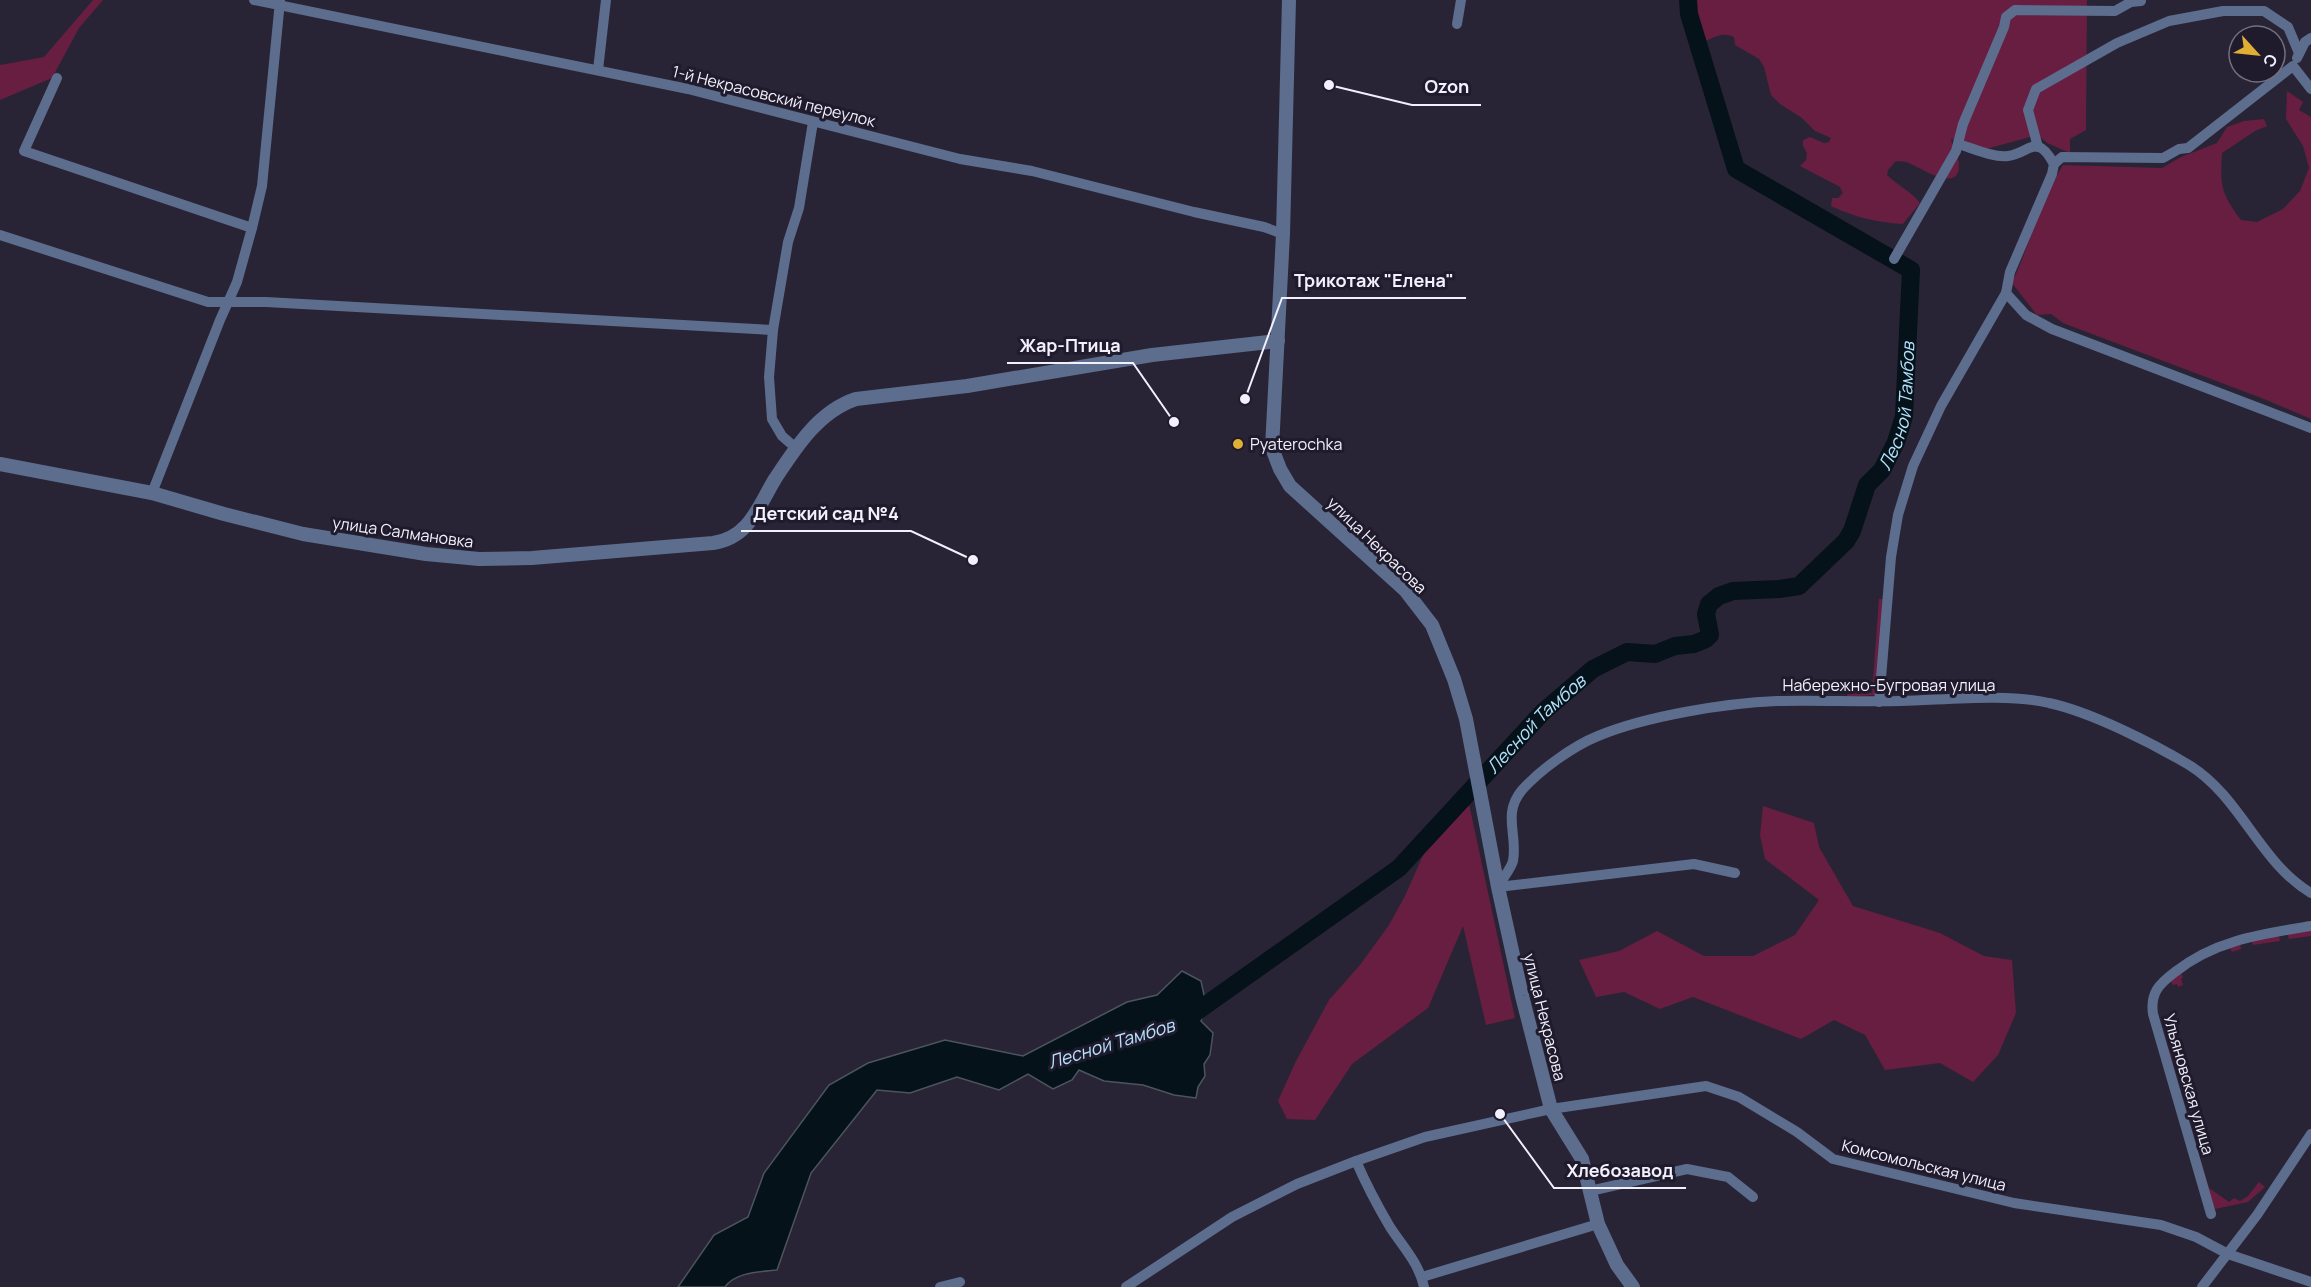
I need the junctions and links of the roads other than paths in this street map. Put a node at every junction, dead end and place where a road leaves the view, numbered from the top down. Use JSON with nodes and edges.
{"nodes":[{"id":1,"x":254,"y":0,"type":"edge"},
{"id":2,"x":606,"y":0,"type":"edge"},
{"id":3,"x":1289,"y":0,"type":"edge"},
{"id":4,"x":1461,"y":0,"type":"edge"},
{"id":5,"x":2141,"y":1,"type":"edge"},
{"id":6,"x":280,"y":3,"type":"edge"},
{"id":7,"x":1456,"y":24,"type":"dead end"},
{"id":8,"x":2311,"y":38,"type":"edge"},
{"id":9,"x":2299,"y":54,"type":"junction"},
{"id":10,"x":2293,"y":66,"type":"junction"},
{"id":11,"x":598,"y":70,"type":"junction"},
{"id":12,"x":57,"y":78,"type":"dead end"},
{"id":13,"x":2311,"y":89,"type":"edge"},
{"id":14,"x":813,"y":122,"type":"junction"},
{"id":15,"x":1958,"y":144,"type":"junction"},
{"id":16,"x":2038,"y":147,"type":"junction"},
{"id":17,"x":2054,"y":164,"type":"junction"},
{"id":18,"x":252,"y":228,"type":"junction"},
{"id":19,"x":1283,"y":234,"type":"junction"},
{"id":20,"x":0,"y":235,"type":"edge"},
{"id":21,"x":1894,"y":259,"type":"dead end"},
{"id":22,"x":2006,"y":293,"type":"junction"},
{"id":23,"x":227,"y":303,"type":"junction"},
{"id":24,"x":773,"y":330,"type":"junction"},
{"id":25,"x":1278,"y":341,"type":"junction"},
{"id":26,"x":2311,"y":428,"type":"edge"},
{"id":27,"x":797,"y":449,"type":"junction"},
{"id":28,"x":0,"y":464,"type":"edge"},
{"id":29,"x":152,"y":493,"type":"junction"},
{"id":30,"x":1879,"y":702,"type":"junction"},
{"id":31,"x":1735,"y":873,"type":"dead end"},
{"id":32,"x":1498,"y":886,"type":"junction"},
{"id":33,"x":2311,"y":893,"type":"edge"},
{"id":34,"x":2311,"y":926,"type":"edge"},
{"id":35,"x":1551,"y":1109,"type":"junction"},
{"id":36,"x":2311,"y":1134,"type":"edge"},
{"id":37,"x":1356,"y":1161,"type":"junction"},
{"id":38,"x":1590,"y":1191,"type":"junction"},
{"id":39,"x":1753,"y":1197,"type":"dead end"},
{"id":40,"x":2211,"y":1214,"type":"dead end"},
{"id":41,"x":1598,"y":1224,"type":"junction"},
{"id":42,"x":2228,"y":1254,"type":"junction"},
{"id":43,"x":960,"y":1282,"type":"dead end"},
{"id":44,"x":1423,"y":1282,"type":"edge"},
{"id":45,"x":2311,"y":1282,"type":"edge"},
{"id":46,"x":940,"y":1287,"type":"edge"},
{"id":47,"x":1126,"y":1287,"type":"edge"},
{"id":48,"x":1633,"y":1287,"type":"edge"},
{"id":49,"x":2202,"y":1287,"type":"edge"}],
"edges":[{"from":1,"to":6,"type":"street","name":"1-й Некрасовский переулок"},
{"from":2,"to":11,"type":"street"},
{"from":3,"to":19,"type":"street","name":"улица Некрасова"},
{"from":4,"to":7,"type":"street"},
{"from":5,"to":15,"type":"street"},
{"from":6,"to":11,"type":"street","name":"1-й Некрасовский переулок"},
{"from":6,"to":18,"type":"street"},
{"from":8,"to":9,"type":"street"},
{"from":9,"to":10,"type":"street"},
{"from":9,"to":16,"type":"street"},
{"from":10,"to":13,"type":"street"},
{"from":10,"to":17,"type":"street"},
{"from":11,"to":14,"type":"street","name":"1-й Некрасовский переулок"},
{"from":12,"to":18,"type":"street"},
{"from":14,"to":19,"type":"street","name":"1-й Некрасовский переулок"},
{"from":14,"to":24,"type":"street"},
{"from":15,"to":16,"type":"street"},
{"from":15,"to":21,"type":"street"},
{"from":16,"to":17,"type":"street"},
{"from":17,"to":22,"type":"street"},
{"from":18,"to":23,"type":"street"},
{"from":19,"to":25,"type":"street","name":"улица Некрасова"},
{"from":20,"to":23,"type":"street"},
{"from":22,"to":26,"type":"street"},
{"from":22,"to":30,"type":"street"},
{"from":23,"to":24,"type":"street"},
{"from":23,"to":29,"type":"street"},
{"from":24,"to":27,"type":"street"},
{"from":25,"to":27,"type":"street","name":"улица Салмановка"},
{"from":25,"to":32,"type":"street","name":"улица Некрасова"},
{"from":27,"to":29,"type":"street","name":"улица Салмановка"},
{"from":28,"to":29,"type":"street","name":"улица Салмановка"},
{"from":30,"to":32,"type":"street","name":"Набережно-Бугровая улица"},
{"from":30,"to":33,"type":"street","name":"Набережно-Бугровая улица"},
{"from":31,"to":32,"type":"street"},
{"from":32,"to":35,"type":"street","name":"улица Некрасова"},
{"from":34,"to":40,"type":"street","name":"Ульяновская улица"},
{"from":35,"to":37,"type":"street","name":"Комсомольская улица"},
{"from":35,"to":38,"type":"street","name":"улица Некрасова"},
{"from":35,"to":42,"type":"street","name":"Комсомольская улица"},
{"from":36,"to":42,"type":"street"},
{"from":37,"to":44,"type":"street"},
{"from":37,"to":47,"type":"street","name":"Комсомольская улица"},
{"from":38,"to":39,"type":"street"},
{"from":38,"to":41,"type":"street","name":"улица Некрасова"},
{"from":41,"to":44,"type":"street"},
{"from":41,"to":48,"type":"street","name":"улица Некрасова"},
{"from":42,"to":45,"type":"street","name":"Комсомольская улица"},
{"from":42,"to":49,"type":"street"},
{"from":43,"to":46,"type":"street"}]}
